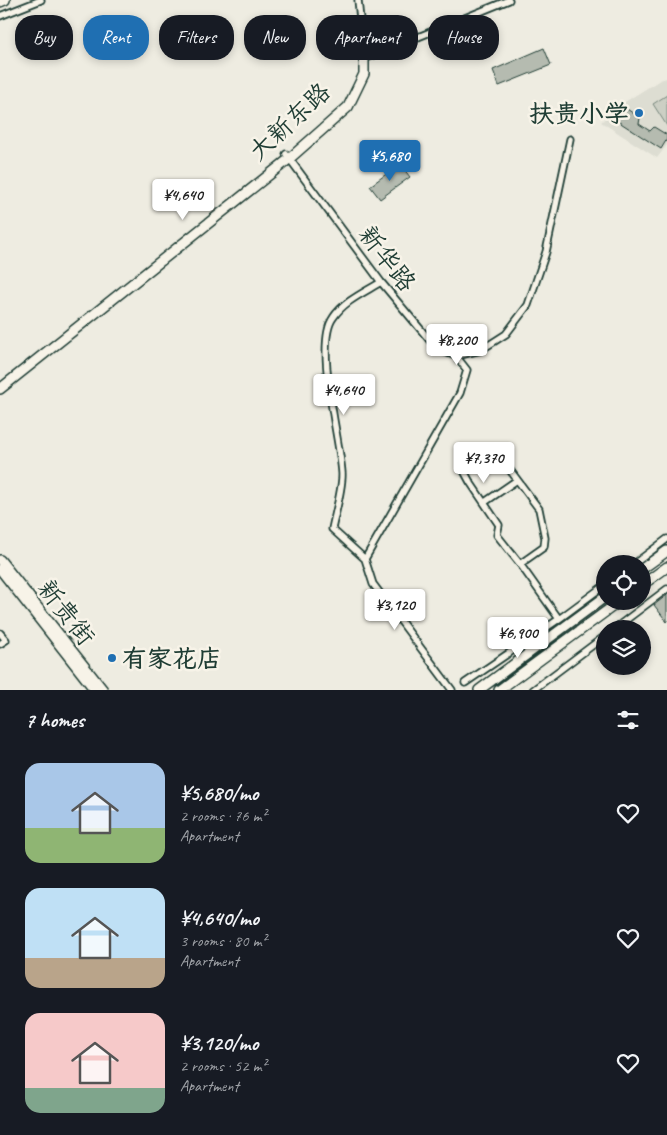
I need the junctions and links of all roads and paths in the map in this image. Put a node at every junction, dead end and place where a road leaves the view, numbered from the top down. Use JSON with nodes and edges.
{"nodes":[{"id":1,"x":5,"y":0,"type":"edge"},
{"id":2,"x":40,"y":0,"type":"edge"},
{"id":3,"x":358,"y":0,"type":"edge"},
{"id":4,"x":509,"y":0,"type":"edge"},
{"id":5,"x":0,"y":2,"type":"edge"},
{"id":6,"x":360,"y":15,"type":"edge"},
{"id":7,"x":0,"y":16,"type":"edge"},
{"id":8,"x":418,"y":37,"type":"edge"},
{"id":9,"x":364,"y":60,"type":"edge"},
{"id":10,"x":570,"y":139,"type":"dead end"},
{"id":11,"x":288,"y":157,"type":"junction"},
{"id":12,"x":381,"y":282,"type":"junction"},
{"id":13,"x":456,"y":356,"type":"junction"},
{"id":14,"x":0,"y":382,"type":"edge"},
{"id":15,"x":0,"y":389,"type":"edge"},
{"id":16,"x":517,"y":480,"type":"junction"},
{"id":17,"x":485,"y":502,"type":"junction"},
{"id":18,"x":667,"y":539,"type":"edge"},
{"id":19,"x":667,"y":551,"type":"edge"},
{"id":20,"x":646,"y":555,"type":"edge"},
{"id":21,"x":365,"y":559,"type":"junction"},
{"id":22,"x":0,"y":560,"type":"edge"},
{"id":23,"x":651,"y":563,"type":"edge"},
{"id":24,"x":520,"y":564,"type":"junction"},
{"id":25,"x":667,"y":567,"type":"edge"},
{"id":26,"x":0,"y":570,"type":"edge"},
{"id":27,"x":651,"y":579,"type":"edge"},
{"id":28,"x":667,"y":589,"type":"edge"},
{"id":29,"x":596,"y":592,"type":"edge"},
{"id":30,"x":596,"y":604,"type":"edge"},
{"id":31,"x":608,"y":610,"type":"edge"},
{"id":32,"x":559,"y":619,"type":"junction"},
{"id":33,"x":626,"y":620,"type":"edge"},
{"id":34,"x":0,"y":633,"type":"edge"},
{"id":35,"x":596,"y":643,"type":"edge"},
{"id":36,"x":0,"y":644,"type":"edge"},
{"id":37,"x":465,"y":683,"type":"dead end"},
{"id":38,"x":95,"y":690,"type":"edge"},
{"id":39,"x":103,"y":690,"type":"edge"},
{"id":40,"x":452,"y":690,"type":"edge"},
{"id":41,"x":479,"y":690,"type":"edge"},
{"id":42,"x":499,"y":690,"type":"edge"},
{"id":43,"x":533,"y":690,"type":"edge"}],
"edges":[{"from":1,"to":5,"type":"street"},
{"from":2,"to":7,"type":"street"},
{"from":3,"to":6,"type":"street"},
{"from":4,"to":8,"type":"street"},
{"from":9,"to":11,"type":"street","name":"大新东路"},
{"from":10,"to":13,"type":"street"},
{"from":11,"to":12,"type":"street","name":"新华路"},
{"from":11,"to":14,"type":"street","name":"大新东路"},
{"from":11,"to":15,"type":"street","name":"大新东路"},
{"from":12,"to":13,"type":"street","name":"新华路"},
{"from":12,"to":21,"type":"street"},
{"from":13,"to":21,"type":"street"},
{"from":16,"to":17,"type":"street"},
{"from":16,"to":17,"type":"street"},
{"from":16,"to":24,"type":"street"},
{"from":17,"to":24,"type":"street"},
{"from":18,"to":20,"type":"street"},
{"from":19,"to":23,"type":"street"},
{"from":21,"to":40,"type":"street"},
{"from":22,"to":39,"type":"street","name":"新贵街"},
{"from":24,"to":32,"type":"street"},
{"from":25,"to":27,"type":"street"},
{"from":26,"to":38,"type":"street","name":"新贵街"},
{"from":28,"to":33,"type":"street"},
{"from":29,"to":32,"type":"street"},
{"from":30,"to":41,"type":"street"},
{"from":31,"to":42,"type":"street"},
{"from":32,"to":37,"type":"street"},
{"from":34,"to":36,"type":"street"},
{"from":35,"to":43,"type":"street"}]}
